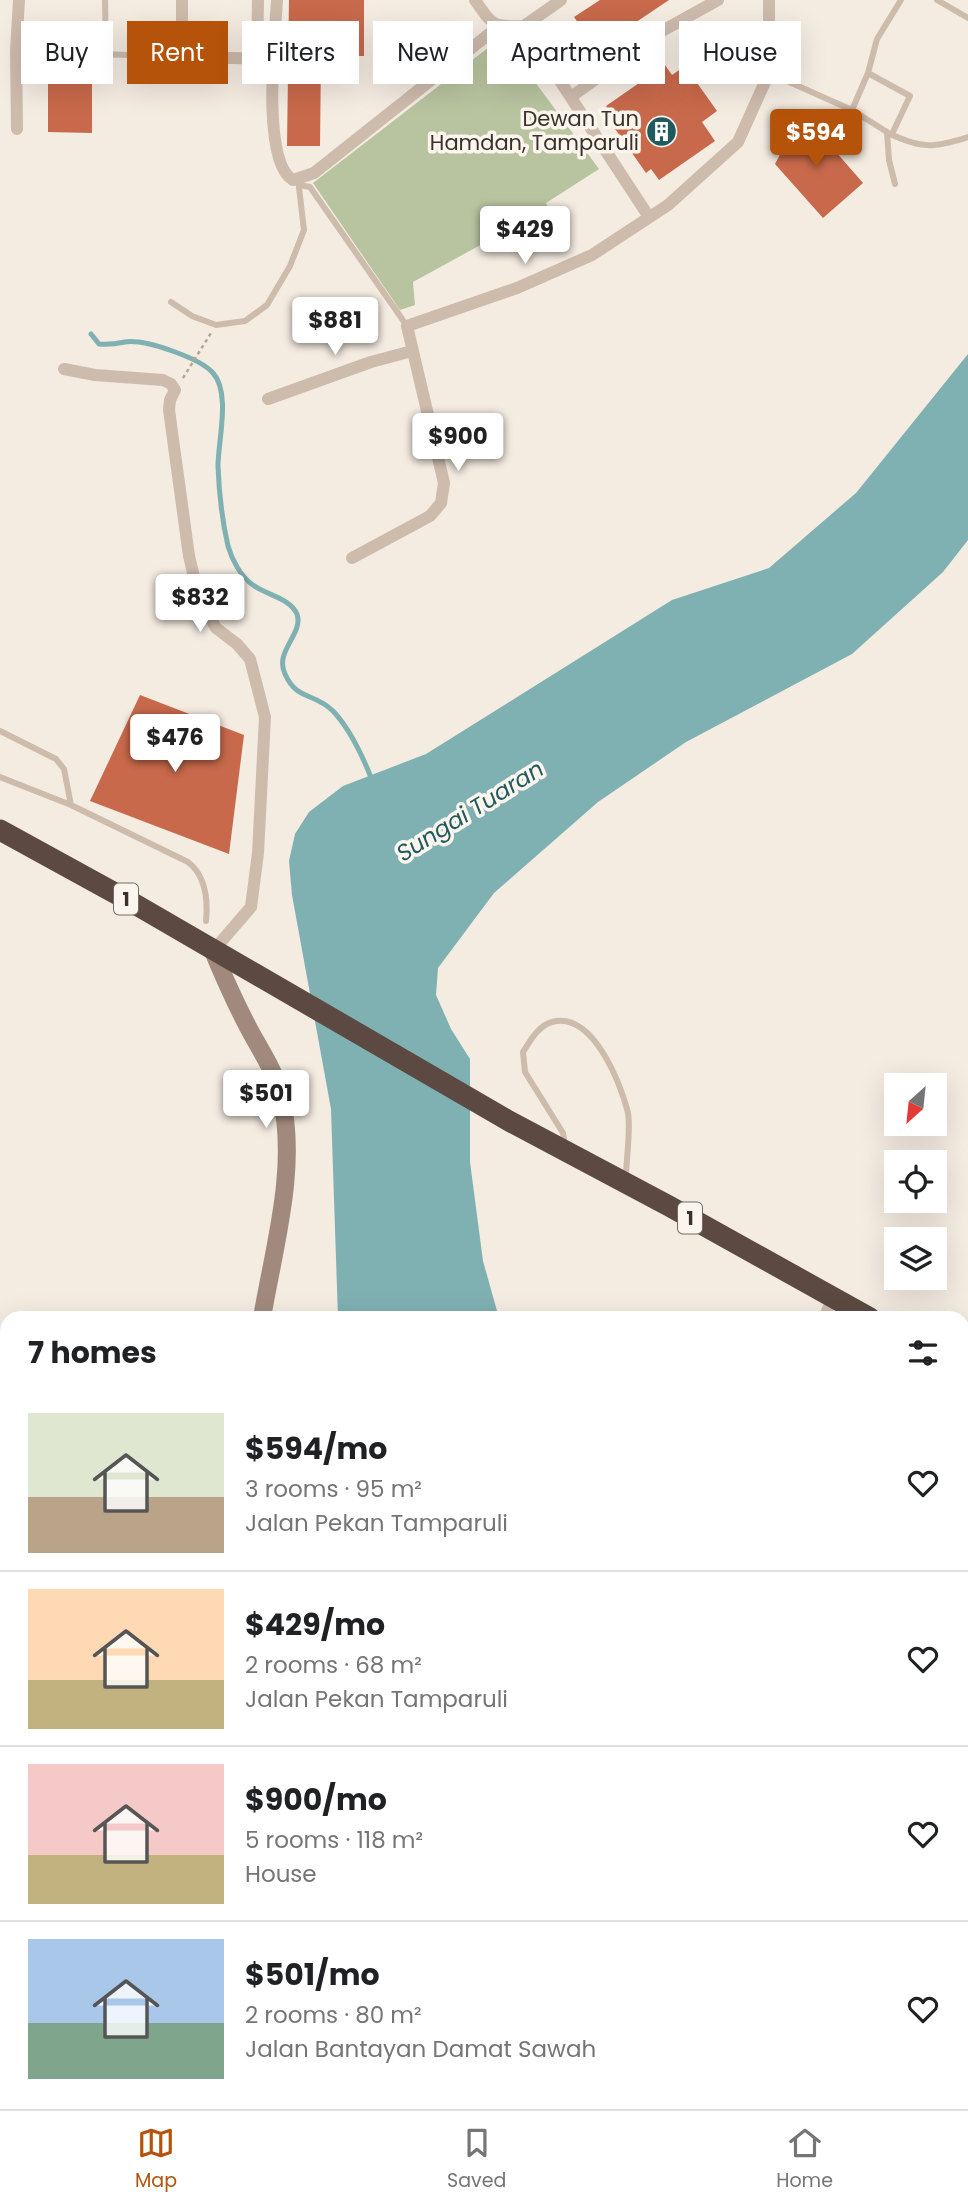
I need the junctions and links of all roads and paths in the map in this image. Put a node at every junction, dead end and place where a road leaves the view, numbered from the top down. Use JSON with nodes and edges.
{"nodes":[{"id":1,"x":19,"y":0,"type":"edge"},
{"id":2,"x":105,"y":0,"type":"edge"},
{"id":3,"x":182,"y":0,"type":"edge"},
{"id":4,"x":258,"y":0,"type":"edge"},
{"id":5,"x":277,"y":0,"type":"edge"},
{"id":6,"x":475,"y":0,"type":"edge"},
{"id":7,"x":561,"y":0,"type":"edge"},
{"id":8,"x":718,"y":0,"type":"edge"},
{"id":9,"x":769,"y":0,"type":"edge"},
{"id":10,"x":901,"y":0,"type":"edge"},
{"id":11,"x":937,"y":0,"type":"edge"},
{"id":12,"x":968,"y":18,"type":"edge"},
{"id":13,"x":105,"y":21,"type":"edge"},
{"id":14,"x":182,"y":21,"type":"edge"},
{"id":15,"x":258,"y":21,"type":"edge"},
{"id":16,"x":276,"y":21,"type":"edge"},
{"id":17,"x":490,"y":21,"type":"edge"},
{"id":18,"x":531,"y":21,"type":"edge"},
{"id":19,"x":769,"y":21,"type":"edge"},
{"id":20,"x":487,"y":36,"type":"edge"},
{"id":21,"x":16,"y":51,"type":"junction"},
{"id":22,"x":21,"y":51,"type":"edge"},
{"id":23,"x":868,"y":73,"type":"junction"},
{"id":24,"x":274,"y":84,"type":"edge"},
{"id":25,"x":562,"y":84,"type":"edge"},
{"id":26,"x":764,"y":84,"type":"edge"},
{"id":27,"x":794,"y":84,"type":"edge"},
{"id":28,"x":571,"y":97,"type":"junction"},
{"id":29,"x":852,"y":110,"type":"junction"},
{"id":30,"x":17,"y":129,"type":"dead end"},
{"id":31,"x":889,"y":133,"type":"junction"},
{"id":32,"x":968,"y":137,"type":"edge"},
{"id":33,"x":298,"y":182,"type":"junction"},
{"id":34,"x":895,"y":184,"type":"dead end"},
{"id":35,"x":649,"y":217,"type":"junction"},
{"id":36,"x":172,"y":302,"type":"dead end"},
{"id":37,"x":216,"y":325,"type":"junction"},
{"id":38,"x":407,"y":326,"type":"junction"},
{"id":39,"x":412,"y":351,"type":"junction"},
{"id":40,"x":64,"y":369,"type":"dead end"},
{"id":41,"x":176,"y":390,"type":"junction"},
{"id":42,"x":268,"y":399,"type":"dead end"},
{"id":43,"x":352,"y":558,"type":"dead end"},
{"id":44,"x":0,"y":731,"type":"edge"},
{"id":45,"x":0,"y":777,"type":"edge"},
{"id":46,"x":71,"y":805,"type":"junction"},
{"id":47,"x":0,"y":830,"type":"edge"},
{"id":48,"x":205,"y":921,"type":"dead end"},
{"id":49,"x":213,"y":951,"type":"junction"},
{"id":50,"x":559,"y":1148,"type":"junction"},
{"id":51,"x":625,"y":1183,"type":"junction"},
{"id":52,"x":833,"y":1297,"type":"junction"},
{"id":53,"x":263,"y":1311,"type":"edge"},
{"id":54,"x":827,"y":1311,"type":"edge"},
{"id":55,"x":858,"y":1311,"type":"edge"}],
"edges":[{"from":1,"to":21,"type":"street"},
{"from":2,"to":13,"type":"lane"},
{"from":3,"to":14,"type":"street"},
{"from":4,"to":15,"type":"street"},
{"from":5,"to":16,"type":"street"},
{"from":6,"to":17,"type":"street"},
{"from":7,"to":18,"type":"street"},
{"from":8,"to":28,"type":"street"},
{"from":9,"to":19,"type":"street"},
{"from":10,"to":23,"type":"lane"},
{"from":11,"to":12,"type":"lane"},
{"from":20,"to":33,"type":"street"},
{"from":21,"to":22,"type":"lane"},
{"from":21,"to":30,"type":"street"},
{"from":23,"to":29,"type":"lane"},
{"from":23,"to":31,"type":"lane"},
{"from":24,"to":33,"type":"street"},
{"from":25,"to":28,"type":"street"},
{"from":26,"to":35,"type":"street"},
{"from":27,"to":29,"type":"lane"},
{"from":28,"to":35,"type":"street"},
{"from":29,"to":31,"type":"lane"},
{"from":31,"to":32,"type":"lane"},
{"from":31,"to":34,"type":"lane"},
{"from":33,"to":37,"type":"lane"},
{"from":33,"to":38,"type":"lane"},
{"from":35,"to":38,"type":"street"},
{"from":36,"to":37,"type":"lane"},
{"from":37,"to":41,"type":"path"},
{"from":38,"to":39,"type":"street"},
{"from":39,"to":42,"type":"street"},
{"from":39,"to":43,"type":"street"},
{"from":40,"to":41,"type":"street"},
{"from":41,"to":49,"type":"street"},
{"from":44,"to":46,"type":"lane"},
{"from":45,"to":46,"type":"lane"},
{"from":46,"to":48,"type":"lane"},
{"from":47,"to":49,"type":"highway","number":"1"},
{"from":49,"to":50,"type":"highway","number":"1"},
{"from":49,"to":53,"type":"street"},
{"from":50,"to":51,"type":"highway","number":"1"},
{"from":50,"to":51,"type":"lane"},
{"from":51,"to":52,"type":"highway","number":"1"},
{"from":52,"to":54,"type":"street"},
{"from":52,"to":55,"type":"highway","number":"1"}]}
